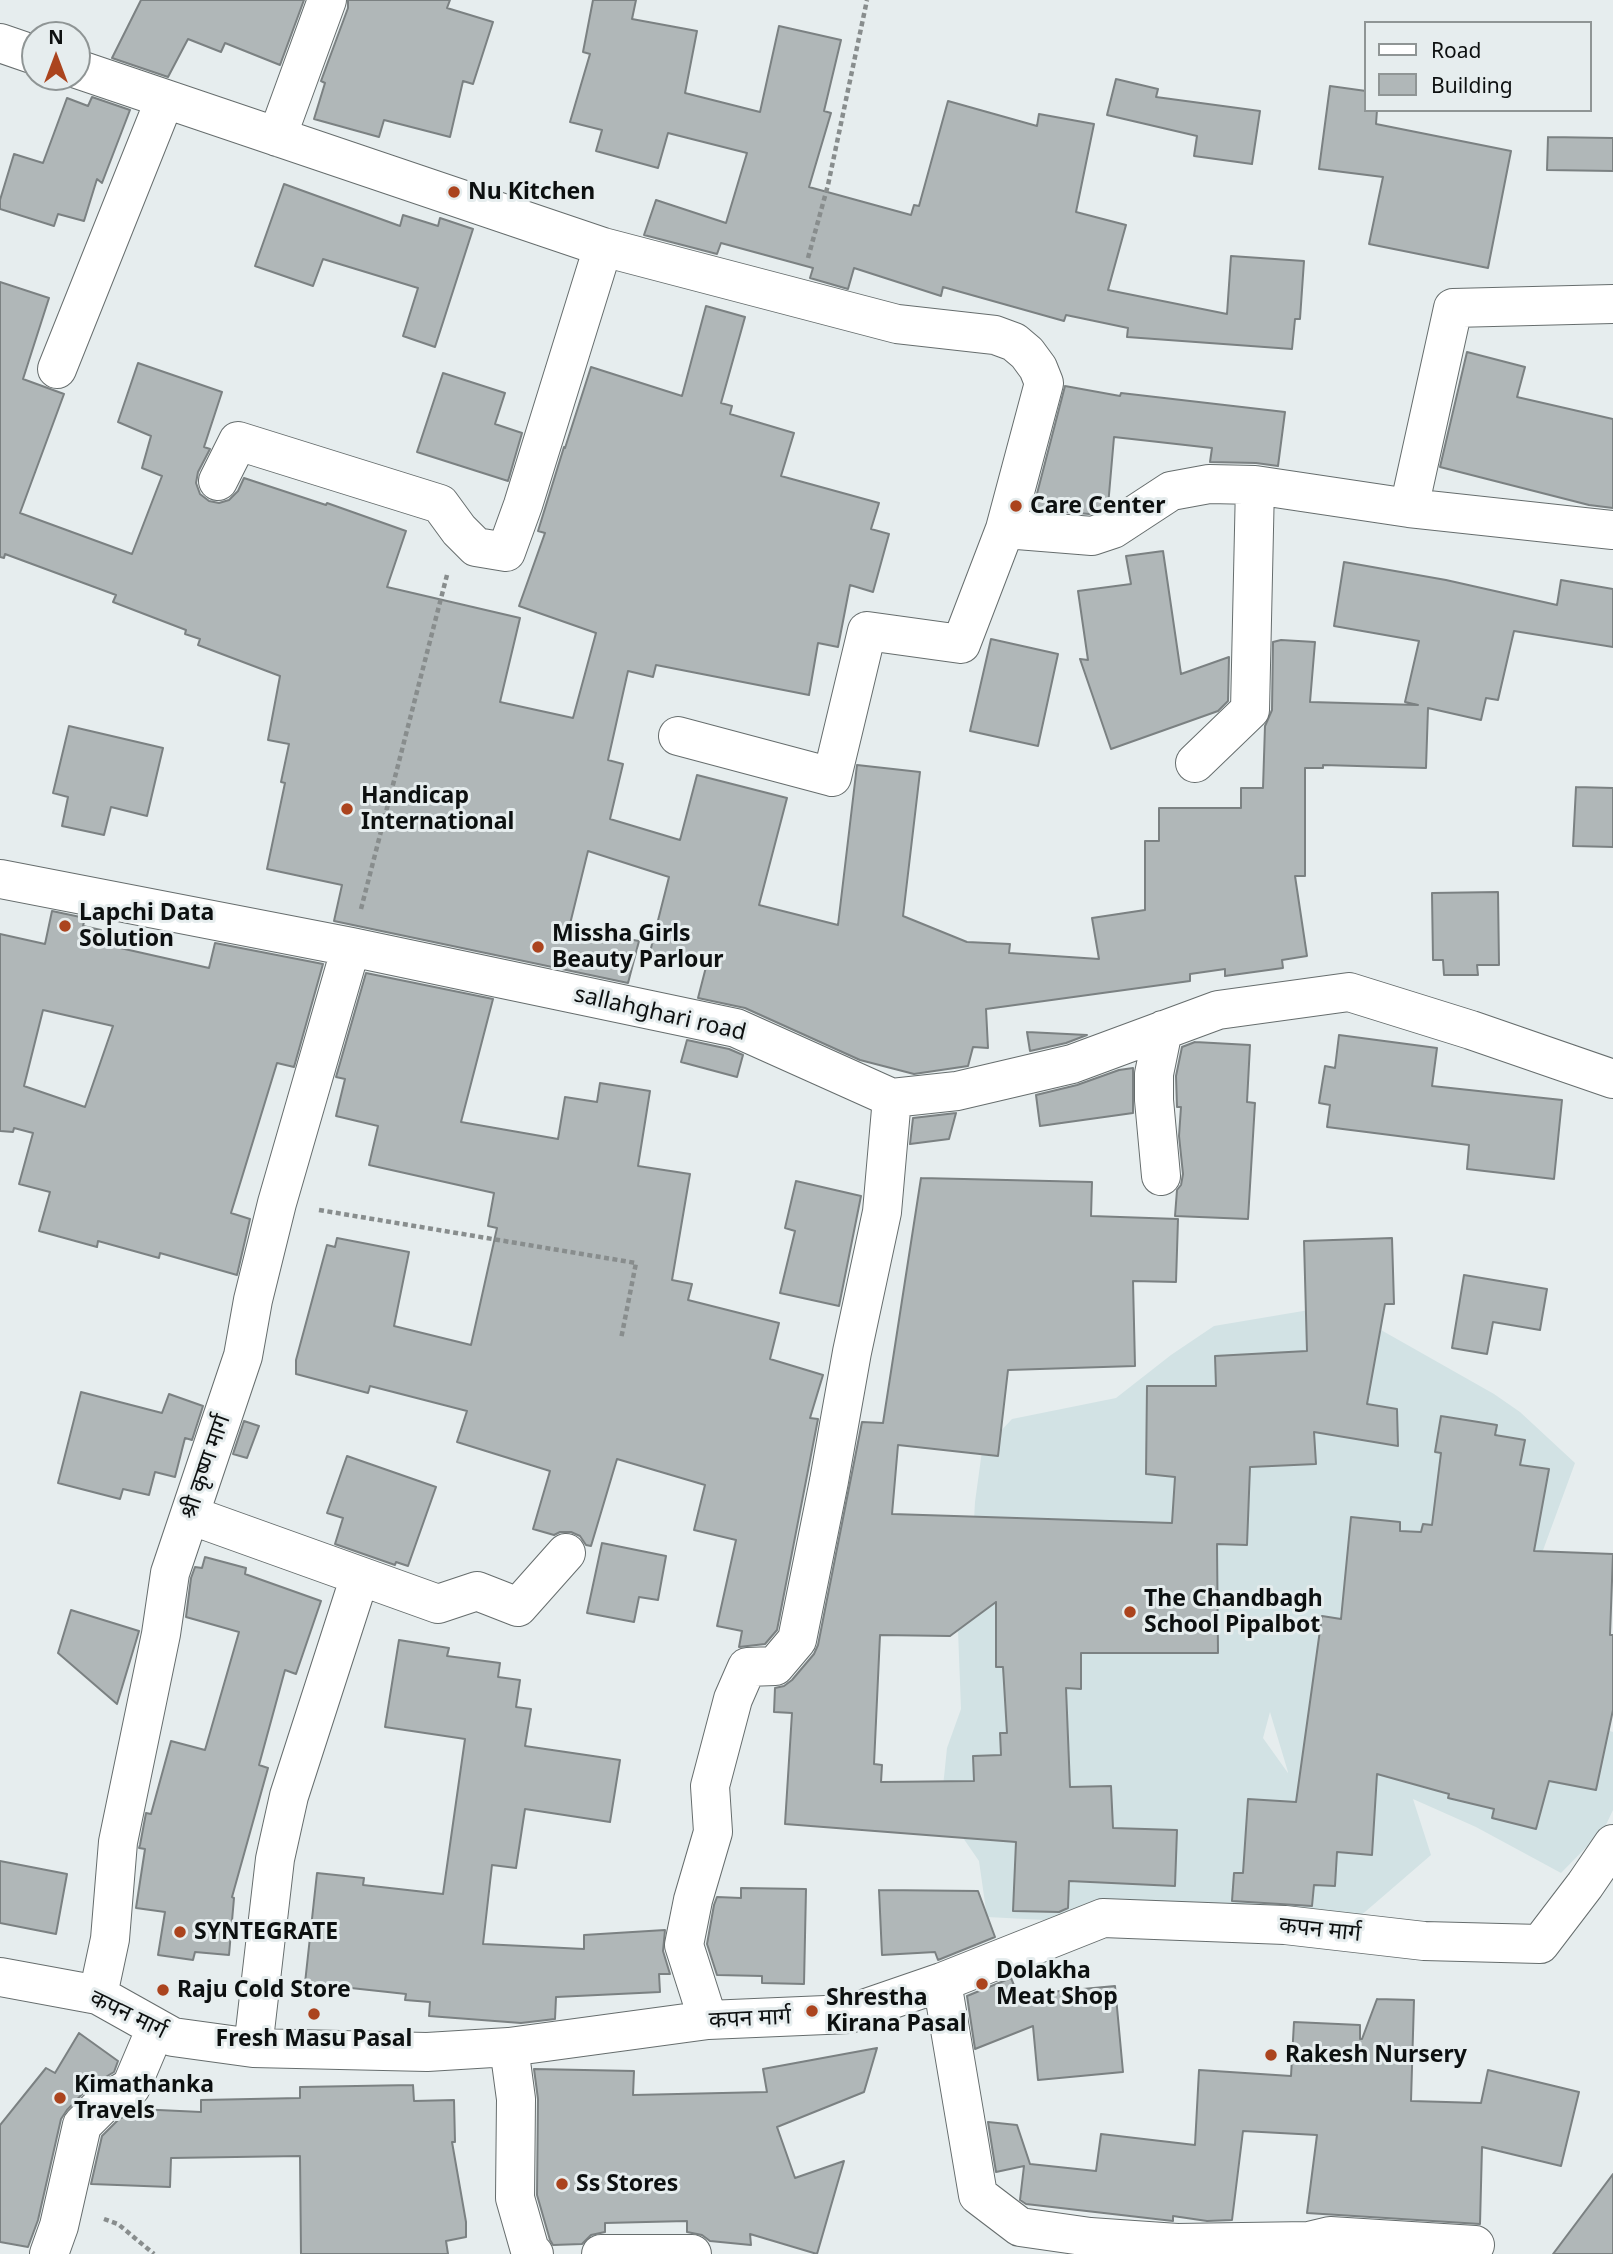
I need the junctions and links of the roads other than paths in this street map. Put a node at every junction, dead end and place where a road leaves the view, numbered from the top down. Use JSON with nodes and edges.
{"nodes":[{"id":1,"x":327,"y":0,"type":"edge"},
{"id":2,"x":0,"y":43,"type":"edge"},
{"id":3,"x":21,"y":50,"type":"edge"},
{"id":4,"x":91,"y":74,"type":"edge"},
{"id":5,"x":164,"y":99,"type":"junction"},
{"id":6,"x":277,"y":137,"type":"junction"},
{"id":7,"x":603,"y":247,"type":"junction"},
{"id":8,"x":1613,"y":304,"type":"edge"},
{"id":9,"x":57,"y":369,"type":"dead end"},
{"id":10,"x":218,"y":481,"type":"dead end"},
{"id":11,"x":1255,"y":485,"type":"junction"},
{"id":12,"x":1409,"y":508,"type":"junction"},
{"id":13,"x":1005,"y":528,"type":"junction"},
{"id":14,"x":1613,"y":530,"type":"edge"},
{"id":15,"x":678,"y":736,"type":"dead end"},
{"id":16,"x":1195,"y":763,"type":"dead end"},
{"id":17,"x":2,"y":887,"type":"edge"},
{"id":18,"x":351,"y":947,"type":"junction"},
{"id":19,"x":1163,"y":1030,"type":"junction"},
{"id":20,"x":1613,"y":1079,"type":"edge"},
{"id":21,"x":892,"y":1098,"type":"junction"},
{"id":22,"x":1161,"y":1176,"type":"dead end"},
{"id":23,"x":190,"y":1515,"type":"junction"},
{"id":24,"x":566,"y":1553,"type":"dead end"},
{"id":25,"x":360,"y":1576,"type":"junction"},
{"id":26,"x":1613,"y":1844,"type":"edge"},
{"id":27,"x":0,"y":1977,"type":"edge"},
{"id":28,"x":942,"y":1982,"type":"junction"},
{"id":29,"x":98,"y":1995,"type":"junction"},
{"id":30,"x":708,"y":2020,"type":"junction"},
{"id":31,"x":156,"y":2028,"type":"junction"},
{"id":32,"x":509,"y":2047,"type":"junction"},
{"id":33,"x":253,"y":2048,"type":"junction"},
{"id":34,"x":1475,"y":2245,"type":"dead end"},
{"id":35,"x":1407,"y":2247,"type":"edge"},
{"id":36,"x":1245,"y":2248,"type":"edge"},
{"id":37,"x":49,"y":2254,"type":"edge"},
{"id":38,"x":532,"y":2254,"type":"edge"},
{"id":39,"x":601,"y":2254,"type":"edge"},
{"id":40,"x":692,"y":2254,"type":"edge"}],
"edges":[{"from":1,"to":6,"type":"street"},
{"from":2,"to":3,"type":"street"},
{"from":4,"to":5,"type":"street"},
{"from":5,"to":6,"type":"street"},
{"from":5,"to":9,"type":"street"},
{"from":6,"to":7,"type":"street"},
{"from":7,"to":10,"type":"street"},
{"from":7,"to":13,"type":"street"},
{"from":8,"to":12,"type":"street"},
{"from":11,"to":12,"type":"street"},
{"from":11,"to":13,"type":"street"},
{"from":11,"to":16,"type":"street"},
{"from":12,"to":14,"type":"street"},
{"from":13,"to":15,"type":"street"},
{"from":17,"to":18,"type":"street","name":"sallahghari road"},
{"from":18,"to":21,"type":"street","name":"sallahghari road"},
{"from":18,"to":23,"type":"street","name":"श्री कृष्ण मार्ग"},
{"from":19,"to":20,"type":"street"},
{"from":19,"to":21,"type":"street"},
{"from":19,"to":22,"type":"street"},
{"from":21,"to":30,"type":"street"},
{"from":23,"to":25,"type":"street"},
{"from":23,"to":29,"type":"street","name":"श्री कृष्ण मार्ग"},
{"from":24,"to":25,"type":"street"},
{"from":25,"to":33,"type":"street"},
{"from":26,"to":28,"type":"street","name":"कपन मार्ग"},
{"from":27,"to":29,"type":"street","name":"कपन मार्ग"},
{"from":28,"to":30,"type":"street","name":"कपन मार्ग"},
{"from":28,"to":36,"type":"street"},
{"from":29,"to":31,"type":"street","name":"कपन मार्ग"},
{"from":30,"to":32,"type":"street","name":"कपन मार्ग"},
{"from":31,"to":33,"type":"street","name":"कपन मार्ग"},
{"from":31,"to":37,"type":"street"},
{"from":32,"to":33,"type":"street","name":"कपन मार्ग"},
{"from":32,"to":38,"type":"street"},
{"from":34,"to":35,"type":"street"},
{"from":35,"to":36,"type":"street"},
{"from":39,"to":40,"type":"street"}]}
